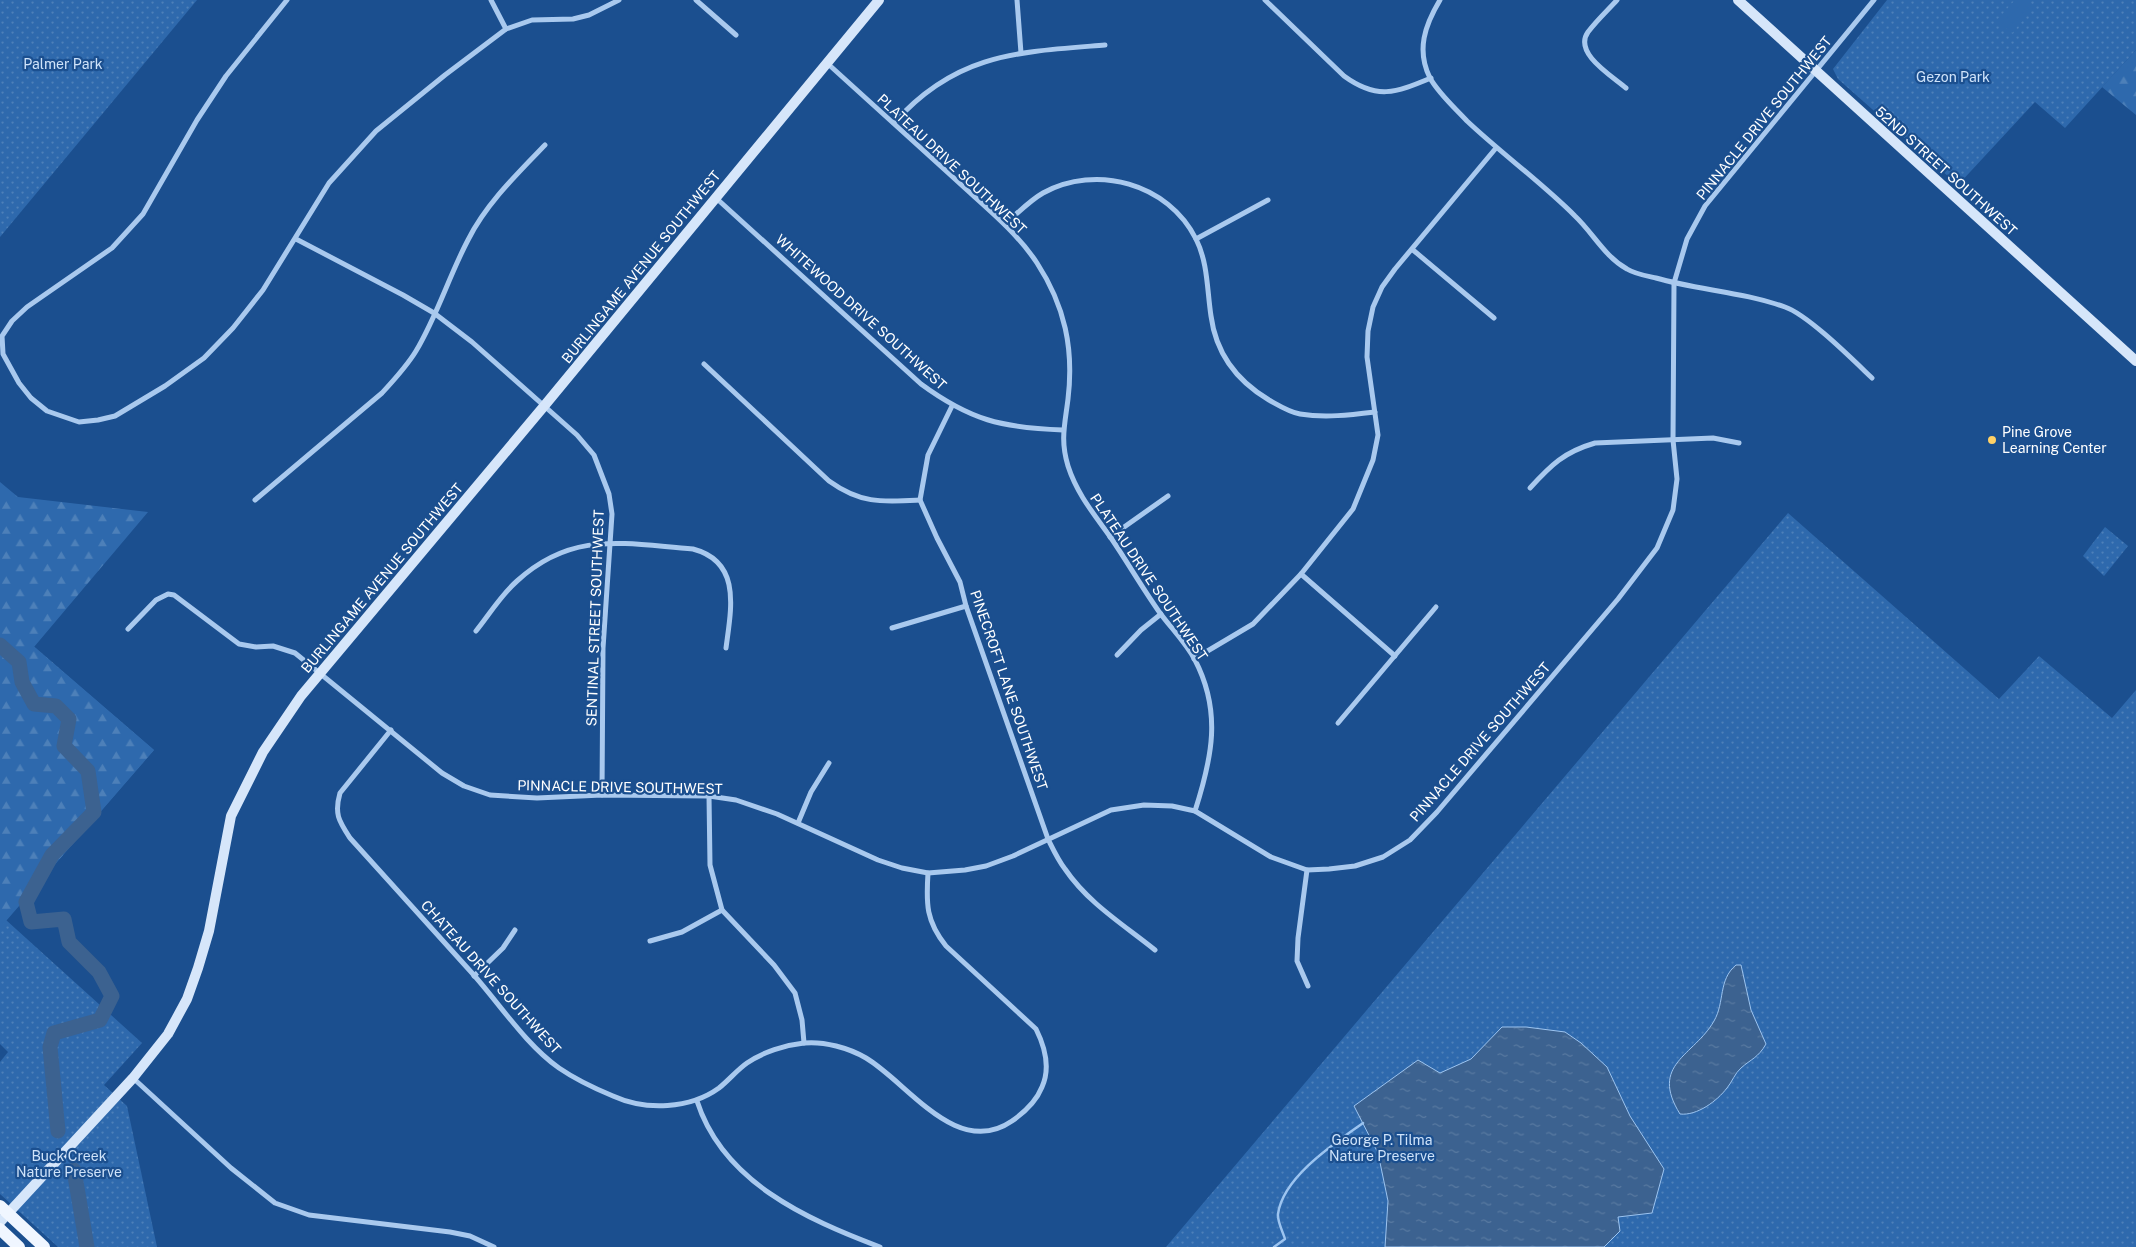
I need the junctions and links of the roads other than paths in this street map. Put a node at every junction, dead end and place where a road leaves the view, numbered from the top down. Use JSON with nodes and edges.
{"nodes":[{"id":1,"x":288,"y":0,"type":"edge"},
{"id":2,"x":491,"y":0,"type":"edge"},
{"id":3,"x":619,"y":0,"type":"edge"},
{"id":4,"x":696,"y":0,"type":"edge"},
{"id":5,"x":1016,"y":0,"type":"edge"},
{"id":6,"x":1264,"y":0,"type":"edge"},
{"id":7,"x":1440,"y":0,"type":"edge"},
{"id":8,"x":1617,"y":0,"type":"edge"},
{"id":9,"x":1738,"y":0,"type":"edge"},
{"id":10,"x":1874,"y":0,"type":"edge"},
{"id":11,"x":874,"y":2,"type":"edge"},
{"id":12,"x":506,"y":29,"type":"junction"},
{"id":13,"x":736,"y":35,"type":"dead end"},
{"id":14,"x":1105,"y":45,"type":"dead end"},
{"id":15,"x":1021,"y":53,"type":"junction"},
{"id":16,"x":826,"y":63,"type":"junction"},
{"id":17,"x":1816,"y":71,"type":"junction"},
{"id":18,"x":1431,"y":78,"type":"junction"},
{"id":19,"x":1626,"y":88,"type":"dead end"},
{"id":20,"x":894,"y":123,"type":"junction"},
{"id":21,"x":545,"y":145,"type":"dead end"},
{"id":22,"x":1496,"y":148,"type":"junction"},
{"id":23,"x":716,"y":197,"type":"junction"},
{"id":24,"x":1268,"y":200,"type":"dead end"},
{"id":25,"x":1005,"y":224,"type":"junction"},
{"id":26,"x":296,"y":239,"type":"junction"},
{"id":27,"x":1196,"y":239,"type":"junction"},
{"id":28,"x":1413,"y":250,"type":"junction"},
{"id":29,"x":1674,"y":283,"type":"junction"},
{"id":30,"x":434,"y":313,"type":"junction"},
{"id":31,"x":1494,"y":318,"type":"dead end"},
{"id":32,"x":2136,"y":361,"type":"edge"},
{"id":33,"x":704,"y":364,"type":"dead end"},
{"id":34,"x":1872,"y":378,"type":"dead end"},
{"id":35,"x":545,"y":405,"type":"junction"},
{"id":36,"x":952,"y":406,"type":"junction"},
{"id":37,"x":1375,"y":412,"type":"junction"},
{"id":38,"x":1063,"y":430,"type":"junction"},
{"id":39,"x":1673,"y":440,"type":"junction"},
{"id":40,"x":1739,"y":443,"type":"dead end"},
{"id":41,"x":1530,"y":488,"type":"dead end"},
{"id":42,"x":1168,"y":496,"type":"dead end"},
{"id":43,"x":255,"y":500,"type":"dead end"},
{"id":44,"x":920,"y":500,"type":"junction"},
{"id":45,"x":1110,"y":537,"type":"junction"},
{"id":46,"x":609,"y":543,"type":"junction"},
{"id":47,"x":1301,"y":574,"type":"junction"},
{"id":48,"x":966,"y":606,"type":"junction"},
{"id":49,"x":1436,"y":607,"type":"dead end"},
{"id":50,"x":1161,"y":614,"type":"junction"},
{"id":51,"x":892,"y":628,"type":"dead end"},
{"id":52,"x":128,"y":629,"type":"dead end"},
{"id":53,"x":476,"y":631,"type":"dead end"},
{"id":54,"x":726,"y":648,"type":"dead end"},
{"id":55,"x":1117,"y":655,"type":"dead end"},
{"id":56,"x":1395,"y":656,"type":"junction"},
{"id":57,"x":1194,"y":659,"type":"junction"},
{"id":58,"x":320,"y":672,"type":"junction"},
{"id":59,"x":1338,"y":723,"type":"dead end"},
{"id":60,"x":390,"y":730,"type":"junction"},
{"id":61,"x":830,"y":763,"type":"dead end"},
{"id":62,"x":602,"y":795,"type":"junction"},
{"id":63,"x":709,"y":796,"type":"junction"},
{"id":64,"x":1194,"y":811,"type":"junction"},
{"id":65,"x":798,"y":823,"type":"junction"},
{"id":66,"x":1048,"y":839,"type":"junction"},
{"id":67,"x":1308,"y":870,"type":"junction"},
{"id":68,"x":928,"y":873,"type":"junction"},
{"id":69,"x":722,"y":910,"type":"junction"},
{"id":70,"x":516,"y":930,"type":"dead end"},
{"id":71,"x":650,"y":941,"type":"dead end"},
{"id":72,"x":1155,"y":950,"type":"dead end"},
{"id":73,"x":474,"y":976,"type":"junction"},
{"id":74,"x":1308,"y":986,"type":"dead end"},
{"id":75,"x":804,"y":1043,"type":"junction"},
{"id":76,"x":133,"y":1078,"type":"junction"},
{"id":77,"x":697,"y":1100,"type":"junction"},
{"id":78,"x":3,"y":1214,"type":"edge"},
{"id":79,"x":0,"y":1229,"type":"edge"},
{"id":80,"x":19,"y":1247,"type":"edge"},
{"id":81,"x":44,"y":1247,"type":"edge"},
{"id":82,"x":494,"y":1247,"type":"edge"},
{"id":83,"x":880,"y":1247,"type":"edge"}],
"edges":[{"from":1,"to":26,"type":"street"},
{"from":2,"to":12,"type":"street"},
{"from":3,"to":12,"type":"street"},
{"from":4,"to":13,"type":"street"},
{"from":5,"to":15,"type":"street"},
{"from":6,"to":18,"type":"street"},
{"from":7,"to":18,"type":"street"},
{"from":8,"to":19,"type":"street"},
{"from":9,"to":17,"type":"street","name":"52ND STREET SOUTHWEST"},
{"from":10,"to":17,"type":"street","name":"PINNACLE DRIVE SOUTHWEST"},
{"from":11,"to":16,"type":"street","name":"BURLINGAME AVENUE SOUTHWEST"},
{"from":12,"to":26,"type":"street"},
{"from":14,"to":15,"type":"street"},
{"from":15,"to":20,"type":"street"},
{"from":16,"to":20,"type":"street","name":"PLATEAU DRIVE SOUTHWEST"},
{"from":16,"to":23,"type":"street","name":"BURLINGAME AVENUE SOUTHWEST"},
{"from":17,"to":29,"type":"street","name":"PINNACLE DRIVE SOUTHWEST"},
{"from":17,"to":32,"type":"street","name":"52ND STREET SOUTHWEST"},
{"from":18,"to":22,"type":"street"},
{"from":20,"to":25,"type":"street","name":"PLATEAU DRIVE SOUTHWEST"},
{"from":21,"to":30,"type":"street"},
{"from":22,"to":28,"type":"street"},
{"from":22,"to":29,"type":"street"},
{"from":23,"to":35,"type":"street","name":"BURLINGAME AVENUE SOUTHWEST"},
{"from":23,"to":36,"type":"street","name":"WHITEWOOD DRIVE SOUTHWEST"},
{"from":24,"to":27,"type":"street"},
{"from":25,"to":27,"type":"street"},
{"from":25,"to":38,"type":"street","name":"PLATEAU DRIVE SOUTHWEST"},
{"from":26,"to":30,"type":"street","name":"SENTINAL STREET SOUTHWEST"},
{"from":27,"to":37,"type":"street"},
{"from":28,"to":31,"type":"street"},
{"from":28,"to":37,"type":"street"},
{"from":29,"to":34,"type":"street"},
{"from":29,"to":39,"type":"street","name":"PINNACLE DRIVE SOUTHWEST"},
{"from":30,"to":35,"type":"street","name":"SENTINAL STREET SOUTHWEST"},
{"from":30,"to":43,"type":"street"},
{"from":33,"to":44,"type":"street"},
{"from":35,"to":46,"type":"street","name":"SENTINAL STREET SOUTHWEST"},
{"from":35,"to":58,"type":"street","name":"BURLINGAME AVENUE SOUTHWEST"},
{"from":36,"to":38,"type":"street","name":"WHITEWOOD DRIVE SOUTHWEST"},
{"from":36,"to":44,"type":"street"},
{"from":37,"to":47,"type":"street"},
{"from":38,"to":45,"type":"street","name":"PLATEAU DRIVE SOUTHWEST"},
{"from":39,"to":40,"type":"street"},
{"from":39,"to":41,"type":"street"},
{"from":39,"to":67,"type":"street","name":"PINNACLE DRIVE SOUTHWEST"},
{"from":42,"to":45,"type":"street"},
{"from":44,"to":48,"type":"street","name":"PINECROFT LANE SOUTHWEST"},
{"from":45,"to":50,"type":"street","name":"PLATEAU DRIVE SOUTHWEST"},
{"from":46,"to":53,"type":"street"},
{"from":46,"to":54,"type":"street"},
{"from":46,"to":62,"type":"street","name":"SENTINAL STREET SOUTHWEST"},
{"from":47,"to":56,"type":"street"},
{"from":47,"to":57,"type":"street"},
{"from":48,"to":51,"type":"street"},
{"from":48,"to":66,"type":"street","name":"PINECROFT LANE SOUTHWEST"},
{"from":49,"to":56,"type":"street"},
{"from":50,"to":55,"type":"street"},
{"from":50,"to":57,"type":"street","name":"PLATEAU DRIVE SOUTHWEST"},
{"from":52,"to":58,"type":"street","name":"PINNACLE DRIVE SOUTHWEST"},
{"from":56,"to":59,"type":"street"},
{"from":57,"to":64,"type":"street","name":"PLATEAU DRIVE SOUTHWEST"},
{"from":58,"to":60,"type":"street","name":"PINNACLE DRIVE SOUTHWEST"},
{"from":58,"to":76,"type":"street","name":"BURLINGAME AVENUE SOUTHWEST"},
{"from":60,"to":62,"type":"street","name":"PINNACLE DRIVE SOUTHWEST"},
{"from":60,"to":73,"type":"street","name":"CHATEAU DRIVE SOUTHWEST"},
{"from":61,"to":65,"type":"street"},
{"from":62,"to":63,"type":"street","name":"PINNACLE DRIVE SOUTHWEST"},
{"from":63,"to":65,"type":"street","name":"PINNACLE DRIVE SOUTHWEST"},
{"from":63,"to":69,"type":"street"},
{"from":64,"to":66,"type":"street","name":"PINNACLE DRIVE SOUTHWEST"},
{"from":64,"to":67,"type":"street","name":"PINNACLE DRIVE SOUTHWEST"},
{"from":65,"to":68,"type":"street","name":"PINNACLE DRIVE SOUTHWEST"},
{"from":66,"to":68,"type":"street","name":"PINNACLE DRIVE SOUTHWEST"},
{"from":66,"to":72,"type":"street","name":"PINECROFT LANE SOUTHWEST"},
{"from":67,"to":74,"type":"street"},
{"from":68,"to":75,"type":"street","name":"CHATEAU DRIVE SOUTHWEST"},
{"from":69,"to":71,"type":"street"},
{"from":69,"to":75,"type":"street"},
{"from":70,"to":73,"type":"street"},
{"from":73,"to":77,"type":"street","name":"CHATEAU DRIVE SOUTHWEST"},
{"from":75,"to":77,"type":"street","name":"CHATEAU DRIVE SOUTHWEST"},
{"from":76,"to":78,"type":"street","name":"BURLINGAME AVENUE SOUTHWEST"},
{"from":76,"to":82,"type":"street"},
{"from":77,"to":83,"type":"street"},
{"from":78,"to":81,"type":"main road"},
{"from":79,"to":80,"type":"main road"}]}
